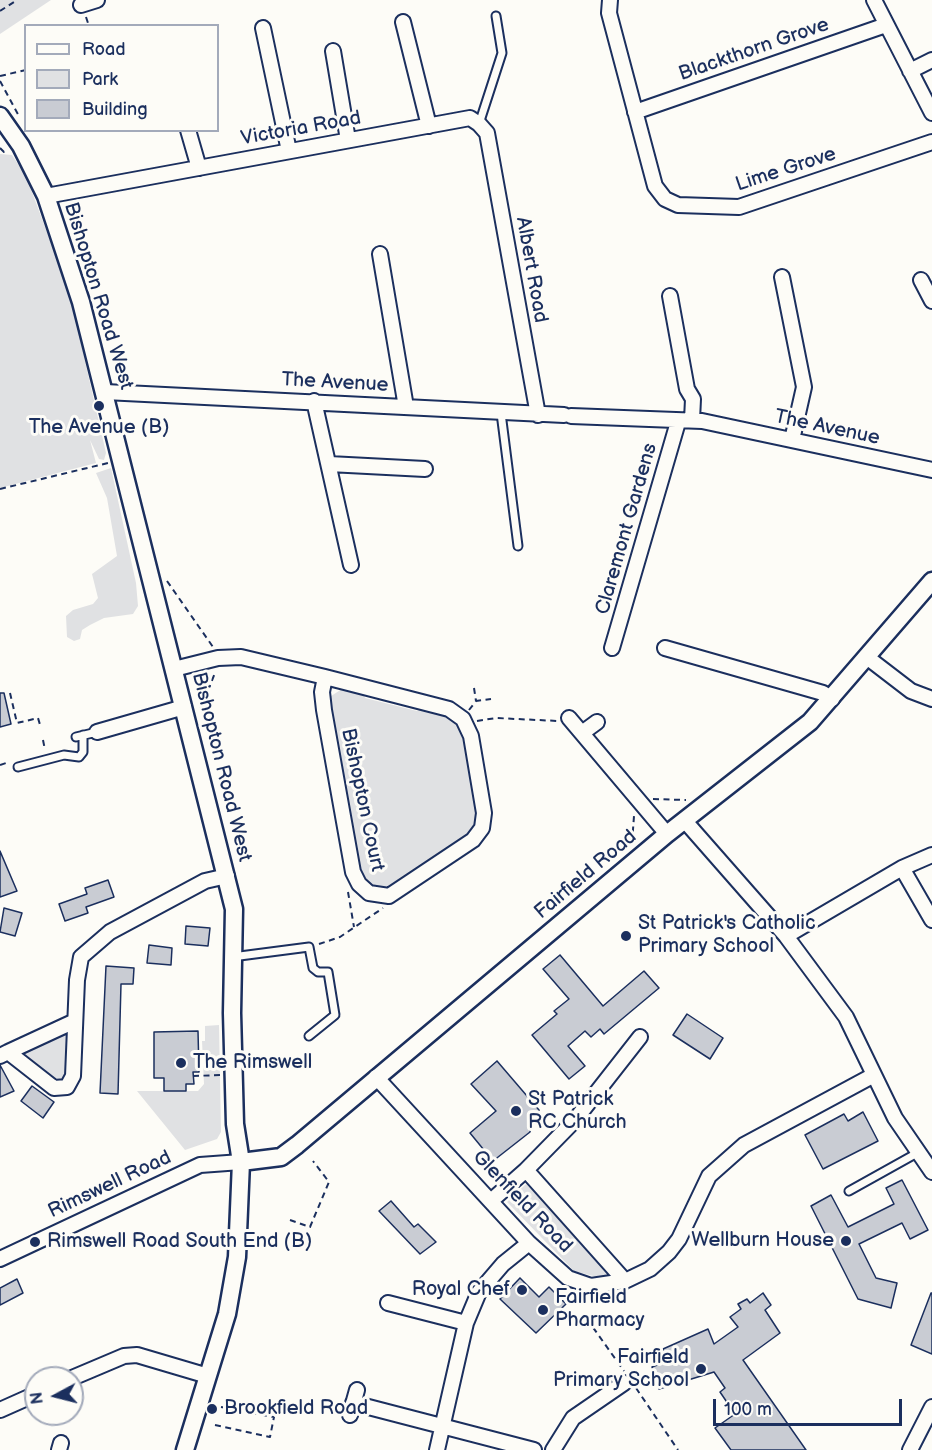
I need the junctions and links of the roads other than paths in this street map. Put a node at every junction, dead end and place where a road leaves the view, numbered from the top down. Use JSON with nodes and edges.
{"nodes":[{"id":1,"x":97,"y":0,"type":"edge"},
{"id":2,"x":610,"y":0,"type":"edge"},
{"id":3,"x":874,"y":0,"type":"edge"},
{"id":4,"x":81,"y":5,"type":"dead end"},
{"id":5,"x":496,"y":16,"type":"dead end"},
{"id":6,"x":403,"y":22,"type":"dead end"},
{"id":7,"x":886,"y":24,"type":"junction"},
{"id":8,"x":263,"y":28,"type":"dead end"},
{"id":9,"x":333,"y":51,"type":"dead end"},
{"id":10,"x":932,"y":60,"type":"edge"},
{"id":11,"x":910,"y":71,"type":"junction"},
{"id":12,"x":635,"y":112,"type":"junction"},
{"id":13,"x":932,"y":113,"type":"edge"},
{"id":14,"x":0,"y":116,"type":"edge"},
{"id":15,"x":429,"y":126,"type":"junction"},
{"id":16,"x":483,"y":128,"type":"junction"},
{"id":17,"x":189,"y":132,"type":"edge"},
{"id":18,"x":348,"y":140,"type":"junction"},
{"id":19,"x":932,"y":142,"type":"edge"},
{"id":20,"x":289,"y":151,"type":"junction"},
{"id":21,"x":199,"y":168,"type":"junction"},
{"id":22,"x":46,"y":196,"type":"junction"},
{"id":23,"x":380,"y":254,"type":"dead end"},
{"id":24,"x":782,"y":277,"type":"dead end"},
{"id":25,"x":670,"y":296,"type":"dead end"},
{"id":26,"x":688,"y":310,"type":"dead end"},
{"id":27,"x":674,"y":313,"type":"junction"},
{"id":28,"x":105,"y":392,"type":"junction"},
{"id":29,"x":314,"y":401,"type":"junction"},
{"id":30,"x":406,"y":407,"type":"junction"},
{"id":31,"x":501,"y":413,"type":"junction"},
{"id":32,"x":538,"y":415,"type":"junction"},
{"id":33,"x":685,"y":421,"type":"junction"},
{"id":34,"x":792,"y":440,"type":"junction"},
{"id":35,"x":329,"y":464,"type":"junction"},
{"id":36,"x":425,"y":469,"type":"dead end"},
{"id":37,"x":932,"y":470,"type":"edge"},
{"id":38,"x":518,"y":546,"type":"dead end"},
{"id":39,"x":351,"y":566,"type":"dead end"},
{"id":40,"x":932,"y":580,"type":"edge"},
{"id":41,"x":612,"y":648,"type":"dead end"},
{"id":42,"x":665,"y":648,"type":"dead end"},
{"id":43,"x":867,"y":658,"type":"junction"},
{"id":44,"x":174,"y":669,"type":"junction"},
{"id":45,"x":325,"y":677,"type":"junction"},
{"id":46,"x":832,"y":699,"type":"junction"},
{"id":47,"x":932,"y":699,"type":"edge"},
{"id":48,"x":191,"y":710,"type":"junction"},
{"id":49,"x":569,"y":718,"type":"road end"},
{"id":50,"x":597,"y":722,"type":"dead end"},
{"id":51,"x":582,"y":734,"type":"junction"},
{"id":52,"x":86,"y":735,"type":"joint"},
{"id":53,"x":18,"y":767,"type":"dead end"},
{"id":54,"x":686,"y":821,"type":"junction"},
{"id":55,"x":667,"y":834,"type":"junction"},
{"id":56,"x":932,"y":855,"type":"edge"},
{"id":57,"x":902,"y":868,"type":"junction"},
{"id":58,"x":227,"y":876,"type":"junction"},
{"id":59,"x":932,"y":920,"type":"edge"},
{"id":60,"x":786,"y":936,"type":"junction"},
{"id":61,"x":232,"y":957,"type":"junction"},
{"id":62,"x":75,"y":1021,"type":"junction"},
{"id":63,"x":309,"y":1036,"type":"dead end"},
{"id":64,"x":639,"y":1036,"type":"dead end"},
{"id":65,"x":4,"y":1054,"type":"edge"},
{"id":66,"x":874,"y":1075,"type":"junction"},
{"id":67,"x":376,"y":1077,"type":"junction"},
{"id":68,"x":919,"y":1152,"type":"junction"},
{"id":69,"x":241,"y":1162,"type":"junction"},
{"id":70,"x":526,"y":1170,"type":"junction"},
{"id":71,"x":932,"y":1172,"type":"edge"},
{"id":72,"x":849,"y":1191,"type":"dead end"},
{"id":73,"x":492,"y":1200,"type":"junction"},
{"id":74,"x":529,"y":1243,"type":"junction"},
{"id":75,"x":0,"y":1259,"type":"edge"},
{"id":76,"x":625,"y":1281,"type":"junction"},
{"id":77,"x":388,"y":1302,"type":"dead end"},
{"id":78,"x":466,"y":1323,"type":"junction"},
{"id":79,"x":84,"y":1373,"type":"edge"},
{"id":80,"x":208,"y":1376,"type":"junction"},
{"id":81,"x":627,"y":1382,"type":"road end"},
{"id":82,"x":24,"y":1399,"type":"edge"},
{"id":83,"x":353,"y":1403,"type":"dead end"},
{"id":84,"x":932,"y":1407,"type":"edge"},
{"id":85,"x":0,"y":1410,"type":"edge"},
{"id":86,"x":442,"y":1425,"type":"junction"},
{"id":87,"x":185,"y":1450,"type":"edge"},
{"id":88,"x":437,"y":1450,"type":"edge"},
{"id":89,"x":534,"y":1450,"type":"edge"},
{"id":90,"x":553,"y":1450,"type":"edge"},
{"id":91,"x":910,"y":1450,"type":"edge"}],
"edges":[{"from":1,"to":4,"type":"street"},
{"from":2,"to":12,"type":"street"},
{"from":3,"to":7,"type":"street"},
{"from":5,"to":16,"type":"lane"},
{"from":6,"to":15,"type":"street"},
{"from":7,"to":11,"type":"street"},
{"from":7,"to":12,"type":"street","name":"Blackthorn Grove"},
{"from":8,"to":20,"type":"street"},
{"from":9,"to":18,"type":"street"},
{"from":10,"to":11,"type":"street"},
{"from":11,"to":13,"type":"street"},
{"from":12,"to":19,"type":"street","name":"Lime Grove"},
{"from":14,"to":22,"type":"street","name":"Bishopton Road West"},
{"from":15,"to":16,"type":"street","name":"Victoria Road"},
{"from":15,"to":18,"type":"street","name":"Victoria Road"},
{"from":16,"to":32,"type":"street","name":"Albert Road"},
{"from":17,"to":21,"type":"street"},
{"from":18,"to":20,"type":"street","name":"Victoria Road"},
{"from":20,"to":21,"type":"street","name":"Victoria Road"},
{"from":21,"to":22,"type":"street","name":"Victoria Road"},
{"from":22,"to":28,"type":"street","name":"Bishopton Road West"},
{"from":23,"to":30,"type":"street"},
{"from":24,"to":34,"type":"street"},
{"from":25,"to":27,"type":"street"},
{"from":26,"to":27,"type":"street"},
{"from":27,"to":33,"type":"street"},
{"from":28,"to":29,"type":"street","name":"The Avenue"},
{"from":28,"to":44,"type":"street","name":"Bishopton Road West"},
{"from":29,"to":30,"type":"street","name":"The Avenue"},
{"from":29,"to":35,"type":"street"},
{"from":30,"to":31,"type":"street","name":"The Avenue"},
{"from":31,"to":32,"type":"street","name":"The Avenue"},
{"from":31,"to":38,"type":"lane"},
{"from":32,"to":33,"type":"street","name":"The Avenue"},
{"from":33,"to":34,"type":"street","name":"The Avenue"},
{"from":33,"to":41,"type":"street","name":"Claremont Gardens"},
{"from":34,"to":37,"type":"street","name":"The Avenue"},
{"from":35,"to":36,"type":"street"},
{"from":35,"to":39,"type":"street"},
{"from":40,"to":43,"type":"street","name":"Fairfield Road"},
{"from":42,"to":46,"type":"street"},
{"from":43,"to":46,"type":"street","name":"Fairfield Road"},
{"from":43,"to":47,"type":"street"},
{"from":44,"to":45,"type":"street"},
{"from":44,"to":48,"type":"street","name":"Bishopton Road West"},
{"from":45,"to":45,"type":"street","name":"Bishopton Court"},
{"from":46,"to":54,"type":"street","name":"Fairfield Road"},
{"from":48,"to":52,"type":"street"},
{"from":48,"to":58,"type":"street","name":"Bishopton Road West"},
{"from":49,"to":51,"type":"street"},
{"from":50,"to":51,"type":"street"},
{"from":51,"to":55,"type":"street"},
{"from":52,"to":53,"type":"lane"},
{"from":54,"to":55,"type":"street","name":"Fairfield Road"},
{"from":54,"to":60,"type":"street"},
{"from":55,"to":67,"type":"street","name":"Fairfield Road"},
{"from":56,"to":57,"type":"street"},
{"from":57,"to":59,"type":"street"},
{"from":57,"to":60,"type":"street"},
{"from":58,"to":61,"type":"street","name":"Bishopton Road West"},
{"from":58,"to":62,"type":"street"},
{"from":60,"to":66,"type":"street"},
{"from":61,"to":63,"type":"lane"},
{"from":61,"to":69,"type":"street","name":"Bishopton Road West"},
{"from":62,"to":65,"type":"street"},
{"from":62,"to":65,"type":"street"},
{"from":64,"to":70,"type":"street"},
{"from":66,"to":68,"type":"street"},
{"from":66,"to":76,"type":"street","name":"Glenfield Road"},
{"from":67,"to":69,"type":"street","name":"Fairfield Road"},
{"from":67,"to":73,"type":"street","name":"Glenfield Road"},
{"from":68,"to":71,"type":"street"},
{"from":68,"to":72,"type":"lane"},
{"from":69,"to":75,"type":"street","name":"Rimswell Road"},
{"from":69,"to":80,"type":"street","name":"Bishopton Road West"},
{"from":70,"to":73,"type":"street"},
{"from":70,"to":76,"type":"street"},
{"from":73,"to":74,"type":"street","name":"Glenfield Road"},
{"from":74,"to":76,"type":"street","name":"Glenfield Road"},
{"from":74,"to":78,"type":"street"},
{"from":77,"to":78,"type":"street"},
{"from":78,"to":86,"type":"street"},
{"from":79,"to":80,"type":"street"},
{"from":80,"to":87,"type":"street","name":"Bishopton Road West"},
{"from":81,"to":90,"type":"street"},
{"from":82,"to":85,"type":"street"},
{"from":83,"to":86,"type":"street"},
{"from":84,"to":91,"type":"street"},
{"from":86,"to":88,"type":"street"},
{"from":86,"to":89,"type":"street"}]}
